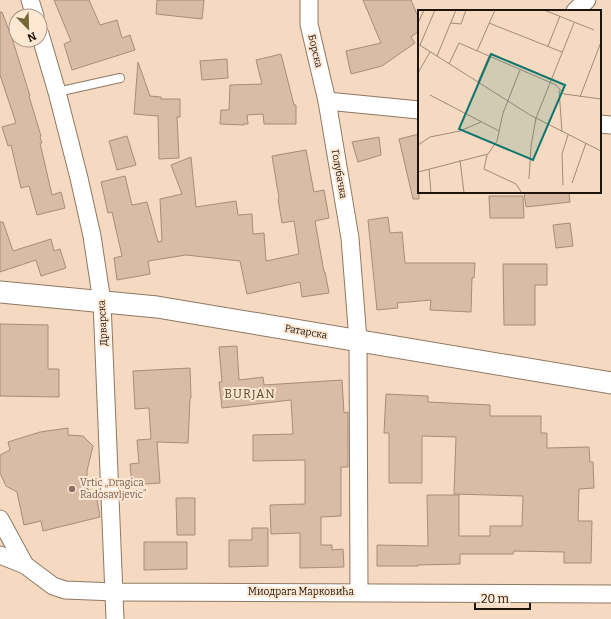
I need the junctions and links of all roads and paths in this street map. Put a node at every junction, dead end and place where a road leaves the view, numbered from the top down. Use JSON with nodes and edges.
{"nodes":[{"id":1,"x":309,"y":0,"type":"edge"},
{"id":2,"x":587,"y":0,"type":"edge"},
{"id":3,"x":576,"y":10,"type":"edge"},
{"id":4,"x":44,"y":48,"type":"edge"},
{"id":5,"x":120,"y":78,"type":"dead end"},
{"id":6,"x":57,"y":92,"type":"junction"},
{"id":7,"x":327,"y":101,"type":"junction"},
{"id":8,"x":418,"y":110,"type":"edge"},
{"id":9,"x":601,"y":124,"type":"edge"},
{"id":10,"x":611,"y":125,"type":"edge"},
{"id":11,"x":0,"y":292,"type":"edge"},
{"id":12,"x":102,"y":302,"type":"junction"},
{"id":13,"x":358,"y":340,"type":"junction"},
{"id":14,"x":611,"y":383,"type":"edge"},
{"id":15,"x":1,"y":528,"type":"edge"},
{"id":16,"x":0,"y":555,"type":"edge"},
{"id":17,"x":25,"y":565,"type":"junction"},
{"id":18,"x":115,"y":592,"type":"junction"},
{"id":19,"x":359,"y":592,"type":"junction"},
{"id":20,"x":611,"y":594,"type":"edge"},
{"id":21,"x":115,"y":619,"type":"edge"}],
"edges":[{"from":1,"to":7,"type":"street","name":"Борска"},
{"from":2,"to":3,"type":"street"},
{"from":4,"to":6,"type":"street","name":"Дрварска"},
{"from":5,"to":6,"type":"lane"},
{"from":6,"to":12,"type":"street","name":"Дрварска"},
{"from":7,"to":8,"type":"street"},
{"from":7,"to":13,"type":"street","name":"Голубачка"},
{"from":9,"to":10,"type":"street"},
{"from":11,"to":12,"type":"street","name":"Ратарска"},
{"from":12,"to":13,"type":"street","name":"Ратарска"},
{"from":12,"to":18,"type":"street","name":"Дрварска"},
{"from":13,"to":14,"type":"street","name":"Ратарска"},
{"from":13,"to":19,"type":"street","name":"Голубачка"},
{"from":15,"to":17,"type":"street"},
{"from":16,"to":17,"type":"street","name":"Миодрага Марковића"},
{"from":17,"to":18,"type":"street","name":"Миодрага Марковића"},
{"from":18,"to":19,"type":"street","name":"Миодрага Марковића"},
{"from":18,"to":21,"type":"street","name":"Дрварска"},
{"from":19,"to":20,"type":"street","name":"Миодрага Марковића"}]}
